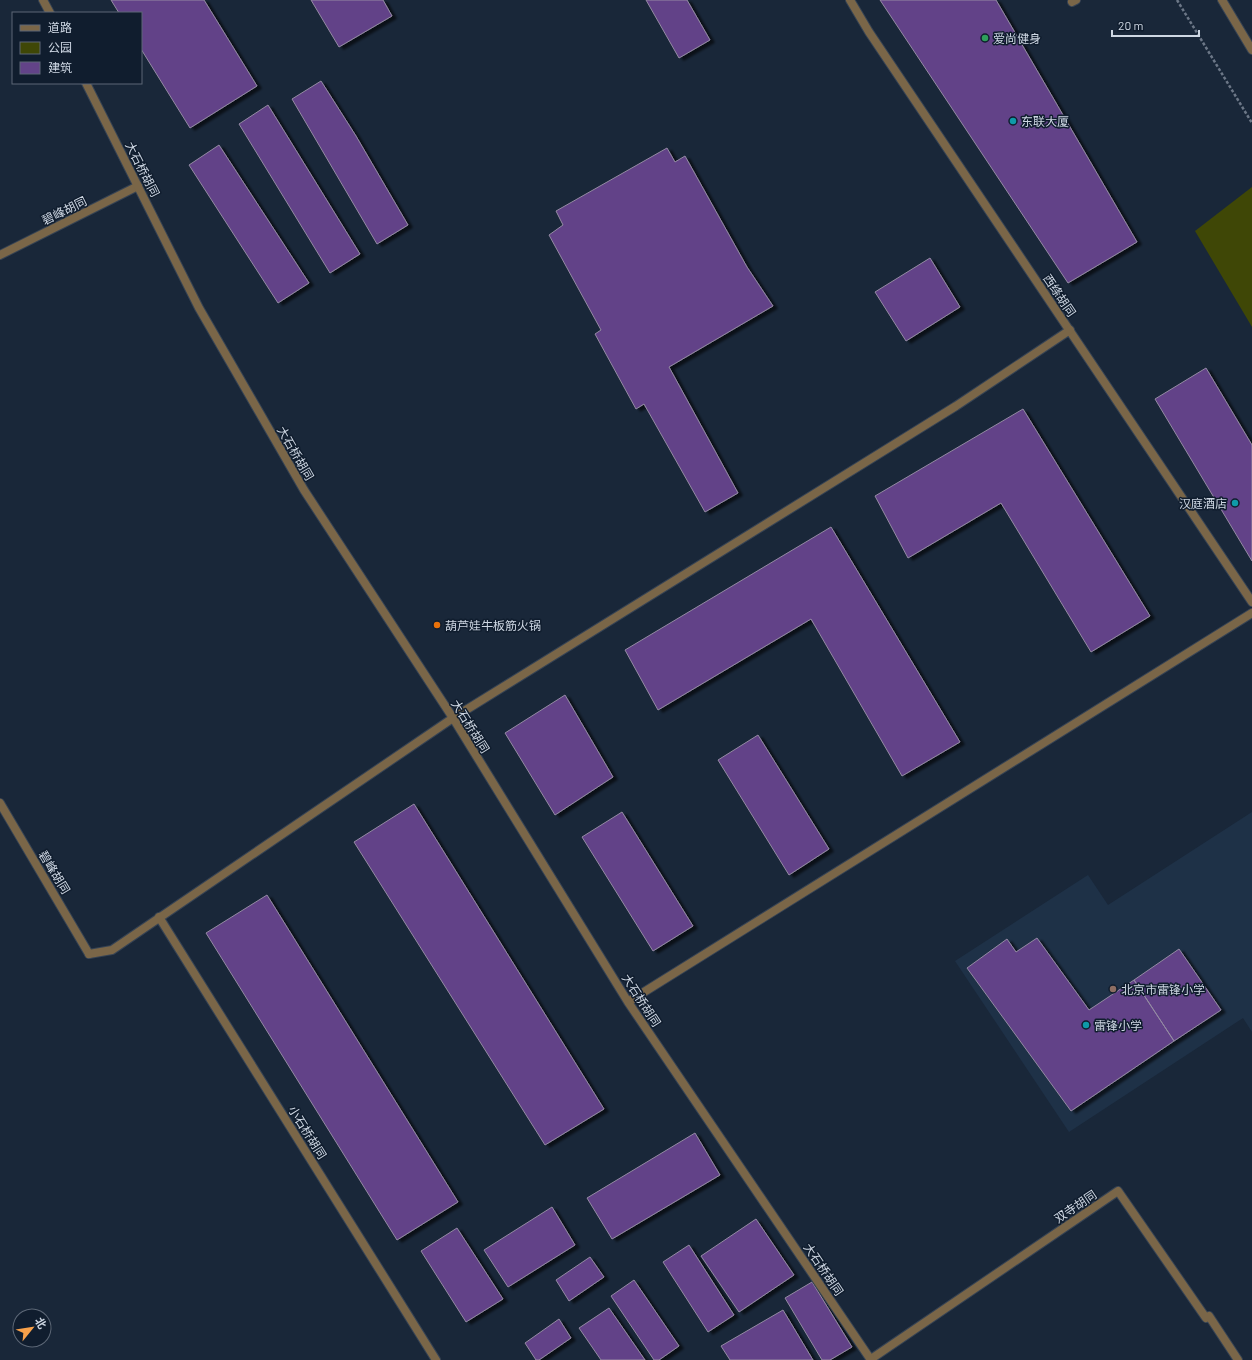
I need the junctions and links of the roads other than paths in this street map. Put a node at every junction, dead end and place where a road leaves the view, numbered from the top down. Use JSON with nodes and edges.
{"nodes":[{"id":1,"x":850,"y":0,"type":"edge"},
{"id":2,"x":1222,"y":0,"type":"edge"},
{"id":3,"x":45,"y":1,"type":"edge"},
{"id":4,"x":50,"y":12,"type":"edge"},
{"id":5,"x":1252,"y":50,"type":"edge"},
{"id":6,"x":87,"y":84,"type":"edge"},
{"id":7,"x":138,"y":186,"type":"junction"},
{"id":8,"x":0,"y":255,"type":"edge"},
{"id":9,"x":1070,"y":330,"type":"junction"},
{"id":10,"x":1252,"y":602,"type":"edge"},
{"id":11,"x":1252,"y":612,"type":"edge"},
{"id":12,"x":453,"y":718,"type":"junction"},
{"id":13,"x":0,"y":803,"type":"edge"},
{"id":14,"x":159,"y":917,"type":"junction"},
{"id":15,"x":628,"y":1002,"type":"junction"},
{"id":16,"x":436,"y":1360,"type":"edge"},
{"id":17,"x":871,"y":1360,"type":"edge"},
{"id":18,"x":1238,"y":1360,"type":"edge"}],
"edges":[{"from":1,"to":9,"type":"street","name":"西绦胡同"},
{"from":2,"to":5,"type":"street"},
{"from":3,"to":4,"type":"street"},
{"from":6,"to":7,"type":"street","name":"大石桥胡同"},
{"from":7,"to":8,"type":"street","name":"碧峰胡同"},
{"from":7,"to":12,"type":"street","name":"大石桥胡同"},
{"from":9,"to":10,"type":"street","name":"西绦胡同"},
{"from":9,"to":12,"type":"street"},
{"from":11,"to":15,"type":"street"},
{"from":12,"to":14,"type":"street"},
{"from":12,"to":15,"type":"street","name":"大石桥胡同"},
{"from":13,"to":14,"type":"street","name":"碧峰胡同"},
{"from":14,"to":16,"type":"street","name":"小石桥胡同"},
{"from":15,"to":17,"type":"street","name":"大石桥胡同"},
{"from":17,"to":18,"type":"street","name":"双寺胡同"}]}
